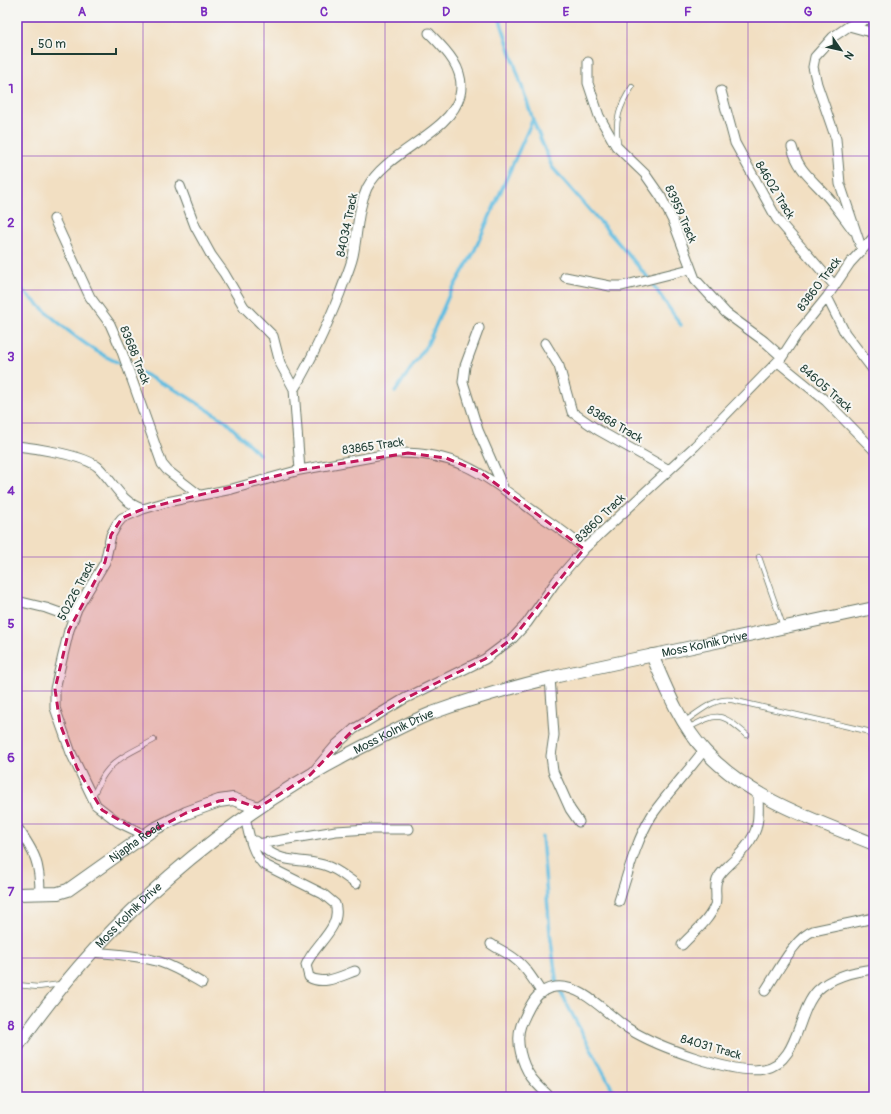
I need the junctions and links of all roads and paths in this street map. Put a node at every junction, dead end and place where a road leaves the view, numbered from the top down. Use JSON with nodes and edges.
{"nodes":[{"id":1,"x":873,"y":17,"type":"edge"},
{"id":2,"x":849,"y":26,"type":"junction"},
{"id":3,"x":429,"y":33,"type":"dead end"},
{"id":4,"x":874,"y":33,"type":"edge"},
{"id":5,"x":588,"y":62,"type":"dead end"},
{"id":6,"x":632,"y":87,"type":"dead end"},
{"id":7,"x":722,"y":91,"type":"dead end"},
{"id":8,"x":792,"y":147,"type":"dead end"},
{"id":9,"x":618,"y":149,"type":"junction"},
{"id":10,"x":180,"y":186,"type":"dead end"},
{"id":11,"x":54,"y":219,"type":"dead end"},
{"id":12,"x":858,"y":236,"type":"junction"},
{"id":13,"x":874,"y":237,"type":"edge"},
{"id":14,"x":862,"y":250,"type":"junction"},
{"id":15,"x":690,"y":269,"type":"junction"},
{"id":16,"x":565,"y":277,"type":"dead end"},
{"id":17,"x":834,"y":285,"type":"junction"},
{"id":18,"x":827,"y":297,"type":"junction"},
{"id":19,"x":478,"y":328,"type":"dead end"},
{"id":20,"x":545,"y":343,"type":"dead end"},
{"id":21,"x":780,"y":360,"type":"junction"},
{"id":22,"x":874,"y":371,"type":"edge"},
{"id":23,"x":294,"y":389,"type":"junction"},
{"id":24,"x":17,"y":446,"type":"edge"},
{"id":25,"x":874,"y":450,"type":"edge"},
{"id":26,"x":300,"y":470,"type":"junction"},
{"id":27,"x":669,"y":470,"type":"junction"},
{"id":28,"x":503,"y":488,"type":"junction"},
{"id":29,"x":198,"y":494,"type":"junction"},
{"id":30,"x":143,"y":509,"type":"junction"},
{"id":31,"x":584,"y":549,"type":"junction"},
{"id":32,"x":759,"y":557,"type":"dead end"},
{"id":33,"x":17,"y":601,"type":"edge"},
{"id":34,"x":874,"y":608,"type":"edge"},
{"id":35,"x":74,"y":618,"type":"junction"},
{"id":36,"x":783,"y":628,"type":"junction"},
{"id":37,"x":652,"y":655,"type":"junction"},
{"id":38,"x":550,"y":678,"type":"junction"},
{"id":39,"x":686,"y":725,"type":"junction"},
{"id":40,"x":746,"y":735,"type":"dead end"},
{"id":41,"x":154,"y":740,"type":"dead end"},
{"id":42,"x":704,"y":750,"type":"junction"},
{"id":43,"x":871,"y":750,"type":"dead end"},
{"id":44,"x":310,"y":775,"type":"junction"},
{"id":45,"x":758,"y":794,"type":"junction"},
{"id":46,"x":92,"y":797,"type":"junction"},
{"id":47,"x":258,"y":808,"type":"junction"},
{"id":48,"x":245,"y":817,"type":"junction"},
{"id":49,"x":579,"y":822,"type":"dead end"},
{"id":50,"x":17,"y":826,"type":"edge"},
{"id":51,"x":409,"y":829,"type":"dead end"},
{"id":52,"x":145,"y":835,"type":"junction"},
{"id":53,"x":249,"y":835,"type":"junction"},
{"id":54,"x":258,"y":844,"type":"junction"},
{"id":55,"x":874,"y":844,"type":"edge"},
{"id":56,"x":356,"y":884,"type":"dead end"},
{"id":57,"x":17,"y":894,"type":"edge"},
{"id":58,"x":40,"y":894,"type":"junction"},
{"id":59,"x":619,"y":901,"type":"dead end"},
{"id":60,"x":874,"y":918,"type":"edge"},
{"id":61,"x":491,"y":944,"type":"dead end"},
{"id":62,"x":682,"y":946,"type":"dead end"},
{"id":63,"x":92,"y":952,"type":"junction"},
{"id":64,"x":874,"y":969,"type":"edge"},
{"id":65,"x":355,"y":971,"type":"dead end"},
{"id":66,"x":202,"y":983,"type":"dead end"},
{"id":67,"x":65,"y":984,"type":"junction"},
{"id":68,"x":17,"y":985,"type":"edge"},
{"id":69,"x":765,"y":991,"type":"dead end"},
{"id":70,"x":542,"y":993,"type":"junction"},
{"id":71,"x":17,"y":1047,"type":"edge"},
{"id":72,"x":550,"y":1097,"type":"edge"}],
"edges":[{"from":1,"to":2,"type":"street"},
{"from":2,"to":4,"type":"street"},
{"from":2,"to":12,"type":"street"},
{"from":3,"to":23,"type":"street","name":"84034 Track"},
{"from":5,"to":9,"type":"street","name":"83959 Track"},
{"from":6,"to":9,"type":"lane"},
{"from":7,"to":17,"type":"street","name":"84602 Track"},
{"from":8,"to":12,"type":"street"},
{"from":9,"to":15,"type":"street","name":"83959 Track"},
{"from":10,"to":23,"type":"street"},
{"from":11,"to":29,"type":"street","name":"83688 Track"},
{"from":12,"to":14,"type":"street"},
{"from":13,"to":14,"type":"street","name":"83860 Track"},
{"from":14,"to":17,"type":"street","name":"83860 Track"},
{"from":15,"to":16,"type":"street"},
{"from":15,"to":21,"type":"street","name":"83959 Track"},
{"from":17,"to":18,"type":"street","name":"83860 Track"},
{"from":18,"to":21,"type":"street","name":"83860 Track"},
{"from":18,"to":22,"type":"street"},
{"from":19,"to":28,"type":"street"},
{"from":20,"to":27,"type":"street","name":"83868 Track"},
{"from":21,"to":25,"type":"street","name":"84605 Track"},
{"from":21,"to":27,"type":"street","name":"83860 Track"},
{"from":23,"to":26,"type":"street"},
{"from":24,"to":30,"type":"street"},
{"from":26,"to":28,"type":"street","name":"83865 Track"},
{"from":26,"to":29,"type":"street","name":"83865 Track"},
{"from":27,"to":31,"type":"street","name":"83860 Track"},
{"from":28,"to":31,"type":"street","name":"83865 Track"},
{"from":29,"to":30,"type":"street","name":"83865 Track"},
{"from":30,"to":35,"type":"street","name":"50226 Track"},
{"from":31,"to":44,"type":"street","name":"83860 Track"},
{"from":32,"to":36,"type":"lane"},
{"from":33,"to":35,"type":"street"},
{"from":34,"to":36,"type":"main road","name":"Moss Kolnik Drive"},
{"from":35,"to":46,"type":"street","name":"50226 Track"},
{"from":36,"to":37,"type":"main road","name":"Moss Kolnik Drive"},
{"from":37,"to":38,"type":"main road","name":"Moss Kolnik Drive"},
{"from":37,"to":39,"type":"main road"},
{"from":38,"to":44,"type":"main road","name":"Moss Kolnik Drive"},
{"from":38,"to":49,"type":"street"},
{"from":39,"to":40,"type":"lane"},
{"from":39,"to":42,"type":"main road"},
{"from":39,"to":43,"type":"lane"},
{"from":41,"to":46,"type":"lane"},
{"from":42,"to":45,"type":"main road"},
{"from":42,"to":59,"type":"street"},
{"from":44,"to":47,"type":"main road","name":"Moss Kolnik Drive"},
{"from":45,"to":55,"type":"main road"},
{"from":45,"to":62,"type":"street"},
{"from":46,"to":52,"type":"street","name":"50226 Track"},
{"from":47,"to":48,"type":"main road","name":"Moss Kolnik Drive"},
{"from":47,"to":52,"type":"main road","name":"Njapha Road"},
{"from":48,"to":53,"type":"street"},
{"from":48,"to":63,"type":"main road","name":"Moss Kolnik Drive"},
{"from":50,"to":58,"type":"street"},
{"from":51,"to":54,"type":"street"},
{"from":52,"to":58,"type":"main road","name":"Njapha Road"},
{"from":53,"to":54,"type":"street"},
{"from":53,"to":65,"type":"street"},
{"from":54,"to":56,"type":"street"},
{"from":57,"to":58,"type":"main road","name":"Njapha Road"},
{"from":60,"to":69,"type":"street"},
{"from":61,"to":70,"type":"street"},
{"from":63,"to":66,"type":"street"},
{"from":63,"to":67,"type":"main road","name":"Moss Kolnik Drive"},
{"from":64,"to":70,"type":"street","name":"84031 Track"},
{"from":67,"to":68,"type":"lane"},
{"from":67,"to":71,"type":"main road","name":"Moss Kolnik Drive"},
{"from":70,"to":72,"type":"street"}]}
